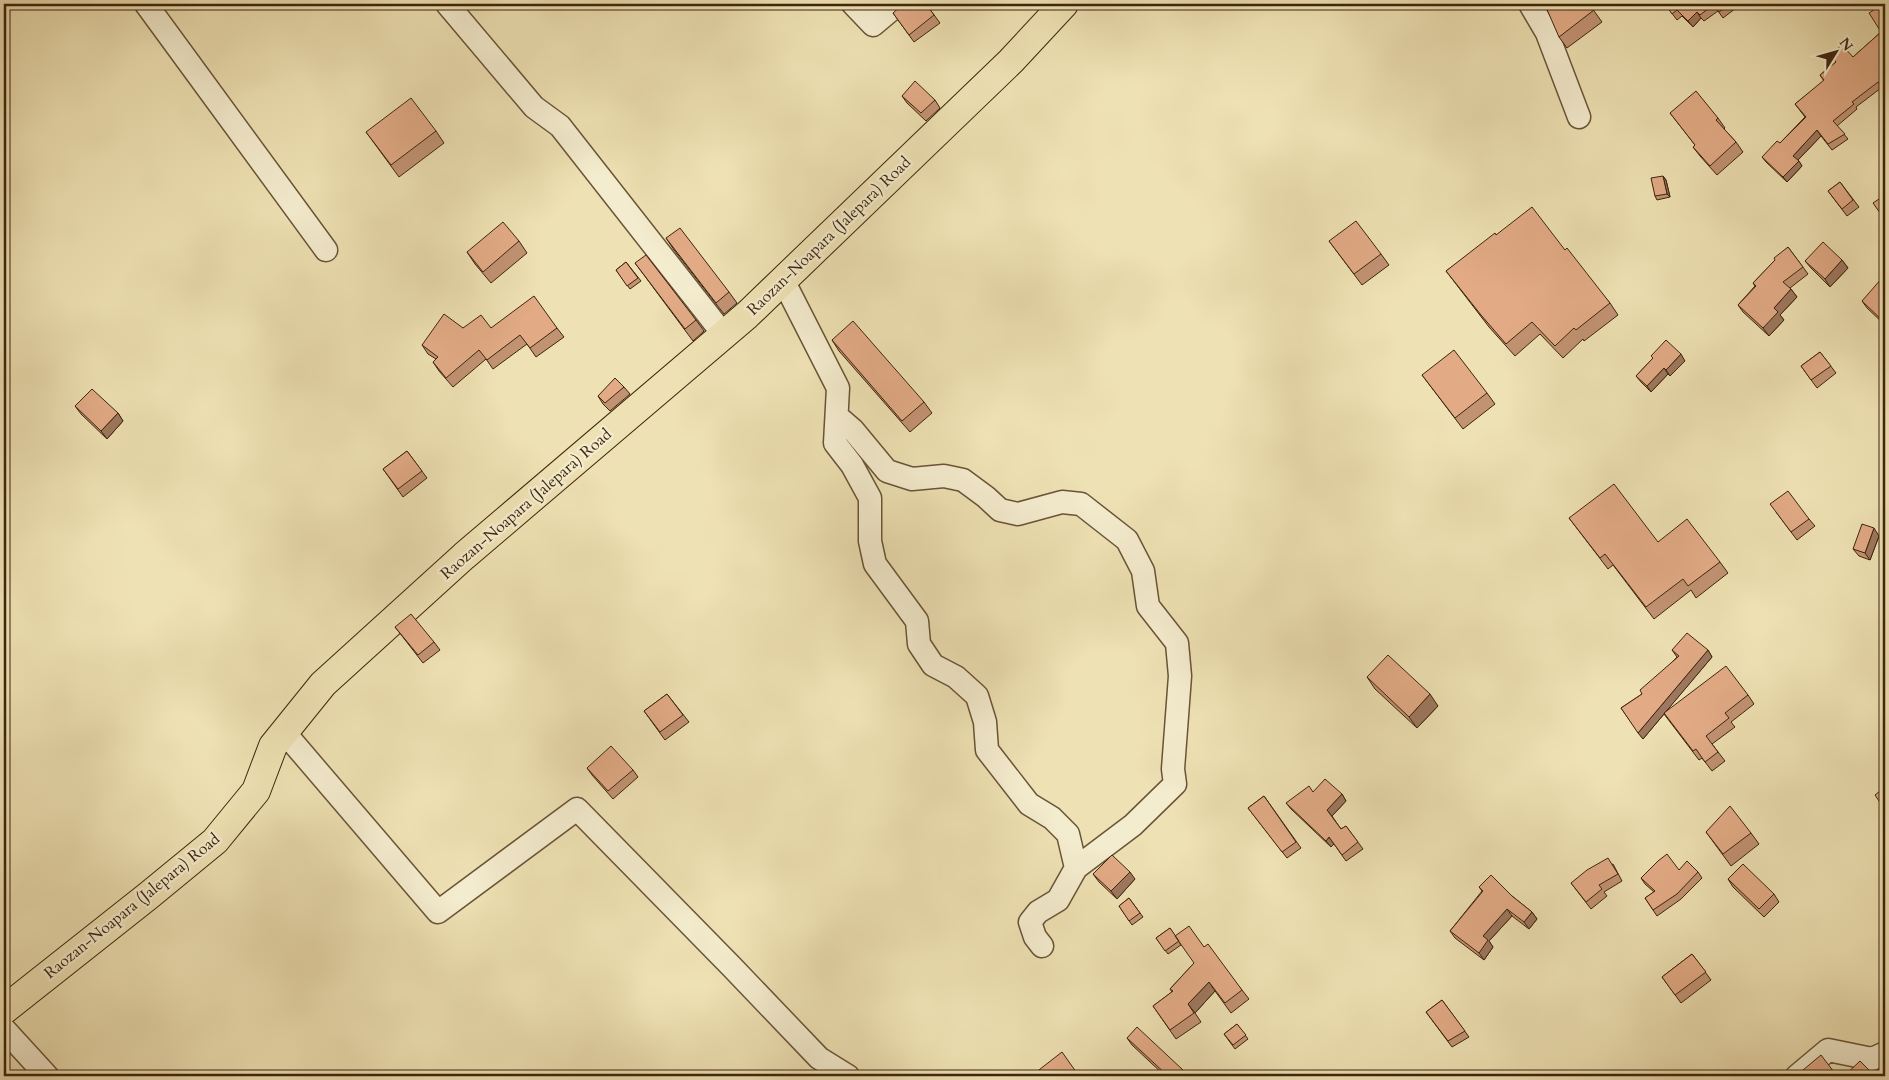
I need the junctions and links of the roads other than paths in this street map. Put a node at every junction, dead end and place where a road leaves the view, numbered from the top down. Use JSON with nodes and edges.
{"nodes":[{"id":1,"x":146,"y":4,"type":"edge"},
{"id":2,"x":447,"y":4,"type":"edge"},
{"id":3,"x":853,"y":4,"type":"edge"},
{"id":4,"x":898,"y":4,"type":"edge"},
{"id":5,"x":1064,"y":4,"type":"edge"},
{"id":6,"x":1530,"y":4,"type":"edge"},
{"id":7,"x":1579,"y":117,"type":"dead end"},
{"id":8,"x":326,"y":250,"type":"dead end"},
{"id":9,"x":783,"y":280,"type":"junction"},
{"id":10,"x":724,"y":335,"type":"junction"},
{"id":11,"x":838,"y":417,"type":"junction"},
{"id":12,"x":284,"y":732,"type":"junction"},
{"id":13,"x":1076,"y":868,"type":"junction"},
{"id":14,"x":1042,"y":946,"type":"dead end"},
{"id":15,"x":4,"y":1010,"type":"edge"},
{"id":16,"x":4,"y":1029,"type":"edge"},
{"id":17,"x":1885,"y":1053,"type":"edge"},
{"id":18,"x":47,"y":1076,"type":"edge"},
{"id":19,"x":848,"y":1076,"type":"edge"},
{"id":20,"x":1798,"y":1076,"type":"edge"}],
"edges":[{"from":1,"to":8,"type":"street"},
{"from":2,"to":10,"type":"street"},
{"from":3,"to":4,"type":"street"},
{"from":5,"to":9,"type":"main road","name":"Raozan-Noapara (Jalepara) Road"},
{"from":6,"to":7,"type":"street"},
{"from":9,"to":10,"type":"main road","name":"Raozan-Noapara (Jalepara) Road"},
{"from":9,"to":11,"type":"street"},
{"from":10,"to":12,"type":"main road","name":"Raozan-Noapara (Jalepara) Road"},
{"from":11,"to":13,"type":"street"},
{"from":11,"to":13,"type":"street"},
{"from":12,"to":15,"type":"main road","name":"Raozan-Noapara (Jalepara) Road"},
{"from":12,"to":19,"type":"street"},
{"from":13,"to":14,"type":"street"},
{"from":16,"to":18,"type":"street"},
{"from":17,"to":20,"type":"street"}]}
